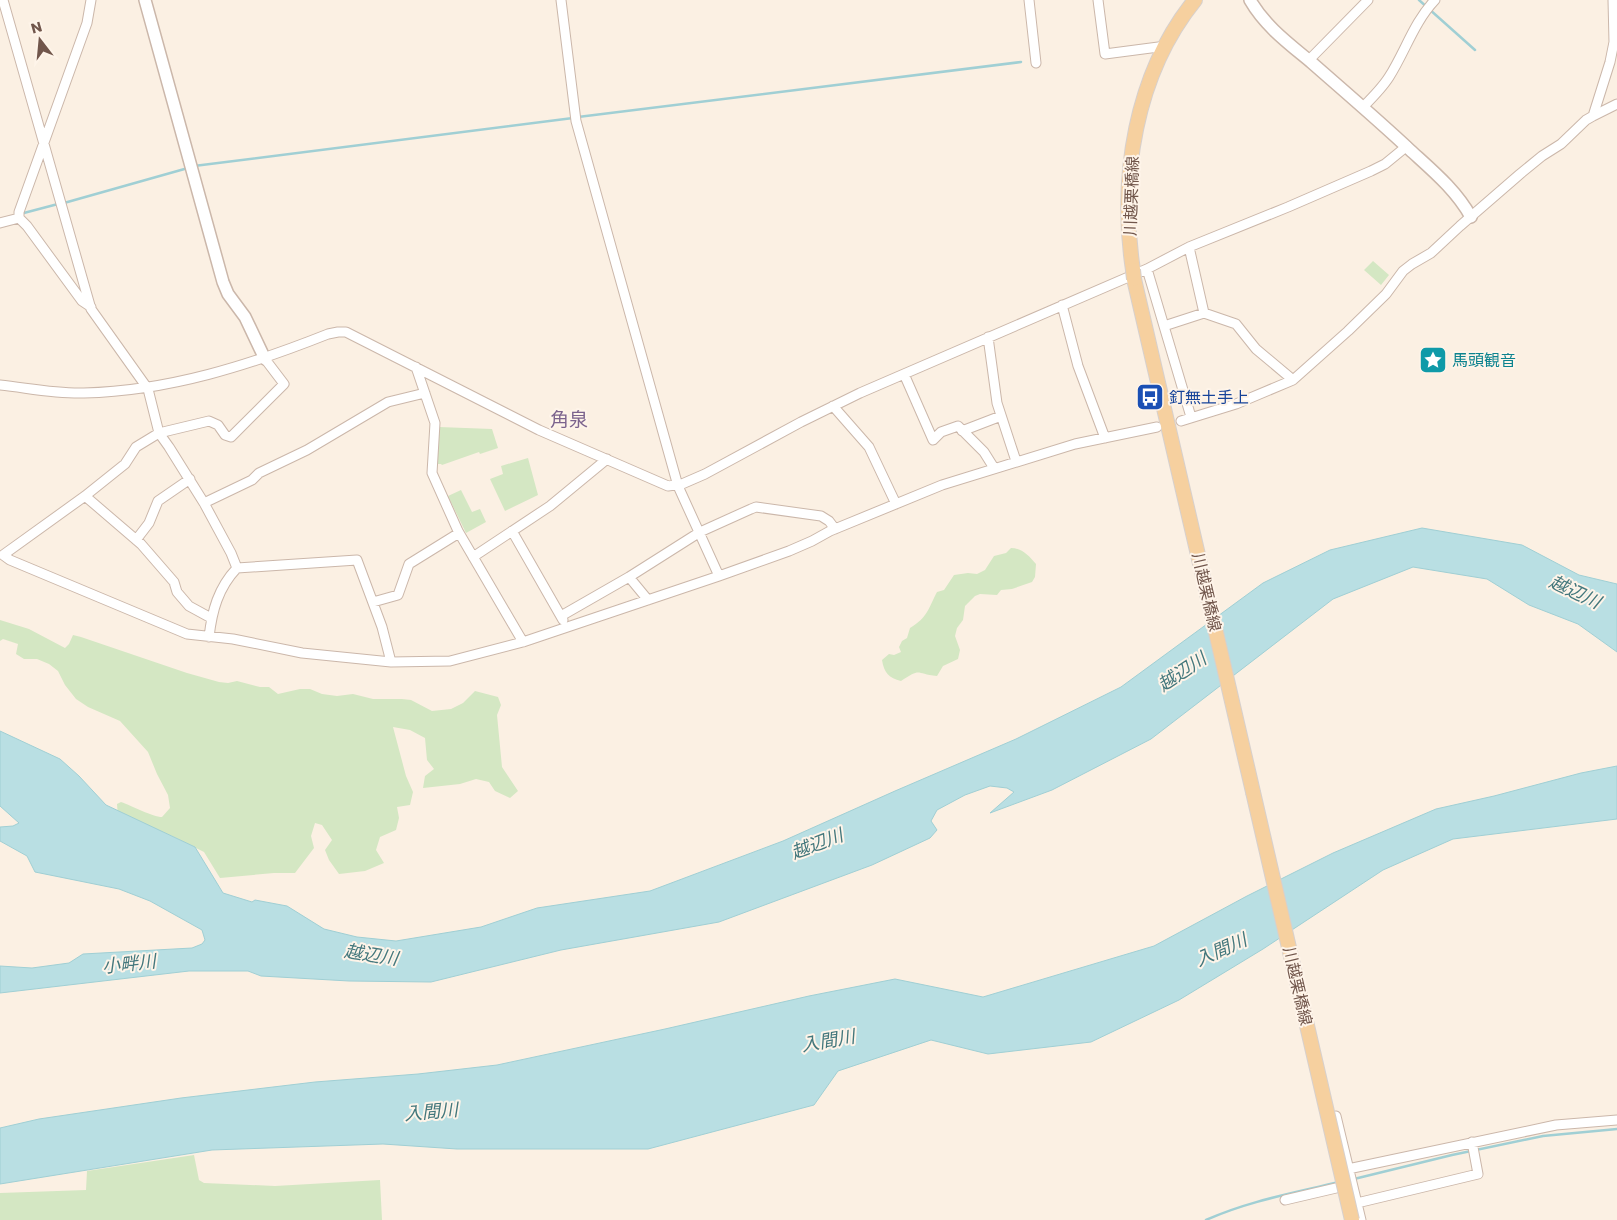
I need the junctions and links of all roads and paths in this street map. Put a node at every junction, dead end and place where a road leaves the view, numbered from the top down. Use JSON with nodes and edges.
{"nodes":[{"id":1,"x":3,"y":0,"type":"edge"},
{"id":2,"x":91,"y":0,"type":"edge"},
{"id":3,"x":145,"y":0,"type":"edge"},
{"id":4,"x":561,"y":0,"type":"edge"},
{"id":5,"x":1029,"y":0,"type":"edge"},
{"id":6,"x":1098,"y":0,"type":"edge"},
{"id":7,"x":1195,"y":0,"type":"edge"},
{"id":8,"x":1250,"y":0,"type":"edge"},
{"id":9,"x":1368,"y":0,"type":"edge"},
{"id":10,"x":1435,"y":0,"type":"edge"},
{"id":11,"x":1613,"y":0,"type":"edge"},
{"id":12,"x":1166,"y":46,"type":"junction"},
{"id":13,"x":1309,"y":60,"type":"junction"},
{"id":14,"x":1036,"y":63,"type":"dead end"},
{"id":15,"x":1617,"y":104,"type":"edge"},
{"id":16,"x":1363,"y":107,"type":"junction"},
{"id":17,"x":1593,"y":116,"type":"junction"},
{"id":18,"x":44,"y":142,"type":"junction"},
{"id":19,"x":1407,"y":146,"type":"junction"},
{"id":20,"x":1471,"y":217,"type":"junction"},
{"id":21,"x":19,"y":218,"type":"junction"},
{"id":22,"x":0,"y":223,"type":"edge"},
{"id":23,"x":1189,"y":248,"type":"junction"},
{"id":24,"x":1147,"y":269,"type":"junction"},
{"id":25,"x":1062,"y":305,"type":"junction"},
{"id":26,"x":91,"y":307,"type":"junction"},
{"id":27,"x":1204,"y":313,"type":"junction"},
{"id":28,"x":1164,"y":326,"type":"junction"},
{"id":29,"x":988,"y":338,"type":"junction"},
{"id":30,"x":264,"y":359,"type":"junction"},
{"id":31,"x":416,"y":367,"type":"junction"},
{"id":32,"x":904,"y":374,"type":"junction"},
{"id":33,"x":1293,"y":380,"type":"junction"},
{"id":34,"x":0,"y":385,"type":"edge"},
{"id":35,"x":148,"y":389,"type":"junction"},
{"id":36,"x":425,"y":393,"type":"junction"},
{"id":37,"x":833,"y":406,"type":"junction"},
{"id":38,"x":1001,"y":416,"type":"junction"},
{"id":39,"x":1191,"y":417,"type":"junction"},
{"id":40,"x":1181,"y":421,"type":"dead end"},
{"id":41,"x":1157,"y":427,"type":"dead end"},
{"id":42,"x":962,"y":431,"type":"junction"},
{"id":43,"x":158,"y":433,"type":"junction"},
{"id":44,"x":1105,"y":438,"type":"junction"},
{"id":45,"x":607,"y":459,"type":"junction"},
{"id":46,"x":1016,"y":461,"type":"junction"},
{"id":47,"x":994,"y":468,"type":"junction"},
{"id":48,"x":190,"y":479,"type":"junction"},
{"id":49,"x":678,"y":486,"type":"junction"},
{"id":50,"x":85,"y":496,"type":"junction"},
{"id":51,"x":204,"y":503,"type":"junction"},
{"id":52,"x":896,"y":504,"type":"junction"},
{"id":53,"x":835,"y":529,"type":"junction"},
{"id":54,"x":512,"y":531,"type":"junction"},
{"id":55,"x":700,"y":532,"type":"junction"},
{"id":56,"x":459,"y":533,"type":"junction"},
{"id":57,"x":136,"y":540,"type":"junction"},
{"id":58,"x":473,"y":556,"type":"junction"},
{"id":59,"x":237,"y":568,"type":"junction"},
{"id":60,"x":719,"y":576,"type":"junction"},
{"id":61,"x":628,"y":577,"type":"junction"},
{"id":62,"x":648,"y":600,"type":"junction"},
{"id":63,"x":373,"y":602,"type":"junction"},
{"id":64,"x":561,"y":616,"type":"junction"},
{"id":65,"x":211,"y":618,"type":"junction"},
{"id":66,"x":568,"y":627,"type":"junction"},
{"id":67,"x":209,"y":637,"type":"junction"},
{"id":68,"x":522,"y":642,"type":"junction"},
{"id":69,"x":391,"y":662,"type":"junction"},
{"id":70,"x":1336,"y":1116,"type":"dead end"},
{"id":71,"x":1617,"y":1120,"type":"edge"},
{"id":72,"x":1472,"y":1142,"type":"junction"},
{"id":73,"x":1348,"y":1169,"type":"junction"},
{"id":74,"x":1352,"y":1185,"type":"junction"},
{"id":75,"x":1285,"y":1200,"type":"dead end"},
{"id":76,"x":1357,"y":1203,"type":"junction"},
{"id":77,"x":1352,"y":1220,"type":"edge"},
{"id":78,"x":1361,"y":1220,"type":"edge"}],
"edges":[{"from":1,"to":18,"type":"street"},
{"from":2,"to":18,"type":"street"},
{"from":3,"to":30,"type":"street"},
{"from":4,"to":49,"type":"street"},
{"from":5,"to":14,"type":"street"},
{"from":6,"to":12,"type":"street"},
{"from":7,"to":12,"type":"main road","name":"川越栗橋線"},
{"from":8,"to":13,"type":"street"},
{"from":9,"to":13,"type":"street"},
{"from":10,"to":16,"type":"street"},
{"from":11,"to":17,"type":"street"},
{"from":12,"to":77,"type":"main road","name":"川越栗橋線","bridge":true},
{"from":13,"to":16,"type":"street"},
{"from":15,"to":17,"type":"street"},
{"from":16,"to":19,"type":"street"},
{"from":17,"to":20,"type":"street"},
{"from":18,"to":21,"type":"street"},
{"from":18,"to":26,"type":"street"},
{"from":19,"to":20,"type":"street"},
{"from":19,"to":23,"type":"street"},
{"from":20,"to":33,"type":"street"},
{"from":21,"to":22,"type":"street"},
{"from":21,"to":26,"type":"street"},
{"from":23,"to":24,"type":"street"},
{"from":23,"to":27,"type":"street"},
{"from":24,"to":25,"type":"street"},
{"from":24,"to":28,"type":"street"},
{"from":25,"to":29,"type":"street"},
{"from":25,"to":44,"type":"street"},
{"from":26,"to":35,"type":"street"},
{"from":27,"to":28,"type":"street"},
{"from":27,"to":33,"type":"street"},
{"from":28,"to":39,"type":"street"},
{"from":29,"to":32,"type":"street"},
{"from":29,"to":38,"type":"street"},
{"from":30,"to":31,"type":"street"},
{"from":30,"to":35,"type":"street"},
{"from":30,"to":43,"type":"street"},
{"from":31,"to":36,"type":"street"},
{"from":31,"to":45,"type":"street"},
{"from":32,"to":37,"type":"street"},
{"from":32,"to":42,"type":"street"},
{"from":33,"to":39,"type":"street"},
{"from":34,"to":35,"type":"street"},
{"from":35,"to":43,"type":"street"},
{"from":36,"to":51,"type":"street"},
{"from":36,"to":56,"type":"street"},
{"from":37,"to":49,"type":"street"},
{"from":37,"to":52,"type":"street"},
{"from":38,"to":42,"type":"street"},
{"from":38,"to":46,"type":"street"},
{"from":39,"to":40,"type":"street"},
{"from":41,"to":44,"type":"street"},
{"from":42,"to":47,"type":"street"},
{"from":43,"to":48,"type":"street"},
{"from":43,"to":50,"type":"street"},
{"from":44,"to":46,"type":"street"},
{"from":45,"to":49,"type":"street"},
{"from":45,"to":54,"type":"street"},
{"from":46,"to":47,"type":"street"},
{"from":47,"to":52,"type":"street"},
{"from":48,"to":51,"type":"street"},
{"from":48,"to":57,"type":"street"},
{"from":49,"to":55,"type":"street"},
{"from":50,"to":57,"type":"street"},
{"from":50,"to":67,"type":"street"},
{"from":51,"to":59,"type":"street"},
{"from":52,"to":53,"type":"street"},
{"from":53,"to":55,"type":"street"},
{"from":53,"to":60,"type":"street"},
{"from":54,"to":58,"type":"street"},
{"from":54,"to":64,"type":"street"},
{"from":55,"to":60,"type":"street"},
{"from":55,"to":61,"type":"street"},
{"from":56,"to":58,"type":"street"},
{"from":56,"to":63,"type":"street"},
{"from":57,"to":65,"type":"street"},
{"from":58,"to":68,"type":"street"},
{"from":59,"to":63,"type":"street"},
{"from":59,"to":65,"type":"street"},
{"from":60,"to":62,"type":"street"},
{"from":61,"to":62,"type":"street"},
{"from":61,"to":64,"type":"street"},
{"from":62,"to":66,"type":"street"},
{"from":63,"to":69,"type":"street"},
{"from":64,"to":66,"type":"street"},
{"from":65,"to":67,"type":"street"},
{"from":66,"to":68,"type":"street"},
{"from":67,"to":69,"type":"street"},
{"from":68,"to":69,"type":"street"},
{"from":70,"to":73,"type":"street"},
{"from":71,"to":72,"type":"street"},
{"from":72,"to":73,"type":"street"},
{"from":72,"to":76,"type":"street"},
{"from":73,"to":74,"type":"street"},
{"from":74,"to":75,"type":"street"},
{"from":74,"to":76,"type":"street"},
{"from":76,"to":78,"type":"street"}]}
